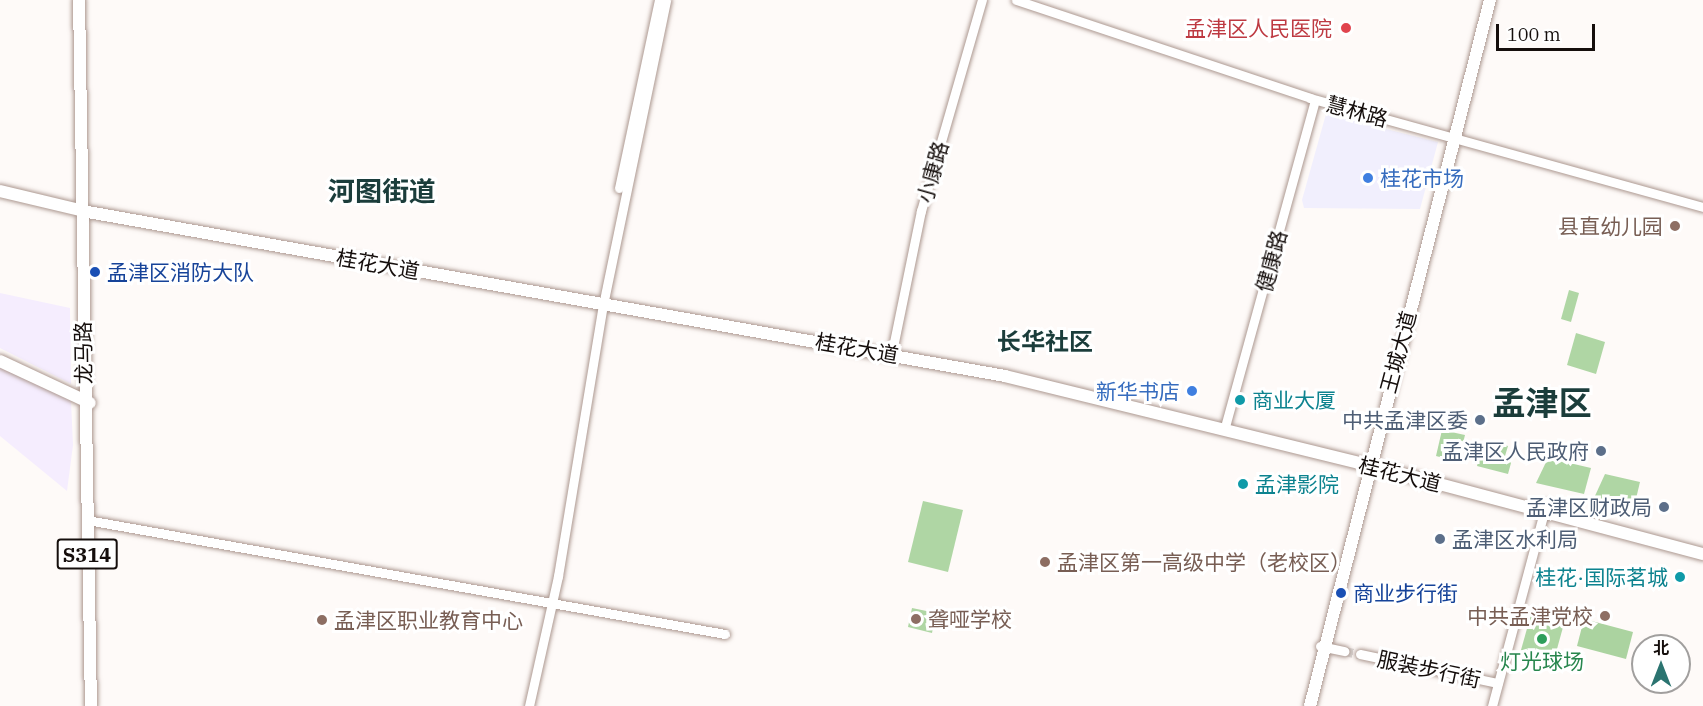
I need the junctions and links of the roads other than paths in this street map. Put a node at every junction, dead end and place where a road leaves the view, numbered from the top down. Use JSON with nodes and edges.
{"nodes":[{"id":1,"x":79,"y":0,"type":"edge"},
{"id":2,"x":86,"y":0,"type":"edge"},
{"id":3,"x":659,"y":0,"type":"edge"},
{"id":4,"x":666,"y":0,"type":"edge"},
{"id":5,"x":982,"y":0,"type":"edge"},
{"id":6,"x":1016,"y":0,"type":"edge"},
{"id":7,"x":1485,"y":0,"type":"edge"},
{"id":8,"x":1490,"y":0,"type":"edge"},
{"id":9,"x":1315,"y":100,"type":"junction"},
{"id":10,"x":1452,"y":138,"type":"junction"},
{"id":11,"x":0,"y":184,"type":"edge"},
{"id":12,"x":0,"y":191,"type":"edge"},
{"id":13,"x":85,"y":207,"type":"junction"},
{"id":14,"x":1703,"y":207,"type":"edge"},
{"id":15,"x":601,"y":301,"type":"junction"},
{"id":16,"x":893,"y":347,"type":"junction"},
{"id":17,"x":0,"y":361,"type":"edge"},
{"id":18,"x":87,"y":403,"type":"junction"},
{"id":19,"x":1226,"y":423,"type":"junction"},
{"id":20,"x":1367,"y":461,"type":"junction"},
{"id":21,"x":1545,"y":508,"type":"junction"},
{"id":22,"x":89,"y":520,"type":"junction"},
{"id":23,"x":1703,"y":546,"type":"edge"},
{"id":24,"x":1703,"y":554,"type":"edge"},
{"id":25,"x":551,"y":602,"type":"junction"},
{"id":26,"x":725,"y":634,"type":"dead end"},
{"id":27,"x":1320,"y":646,"type":"junction"},
{"id":28,"x":1344,"y":651,"type":"tunnel mouth"},
{"id":29,"x":1360,"y":654,"type":"tunnel mouth"},
{"id":30,"x":1498,"y":683,"type":"junction"},
{"id":31,"x":91,"y":706,"type":"edge"},
{"id":32,"x":97,"y":706,"type":"edge"},
{"id":33,"x":524,"y":706,"type":"edge"},
{"id":34,"x":529,"y":706,"type":"edge"},
{"id":35,"x":1305,"y":706,"type":"edge"},
{"id":36,"x":1310,"y":706,"type":"edge"},
{"id":37,"x":1492,"y":706,"type":"edge"}],
"edges":[{"from":1,"to":13,"type":"main road","name":"龙马路","number":"S314"},
{"from":2,"to":13,"type":"main road","name":"龙马路","number":"S314"},
{"from":3,"to":15,"type":"street"},
{"from":4,"to":15,"type":"street"},
{"from":5,"to":16,"type":"street","name":"小康路"},
{"from":6,"to":9,"type":"street","name":"慧林路"},
{"from":7,"to":10,"type":"main road","name":"王城大道"},
{"from":8,"to":10,"type":"main road","name":"王城大道"},
{"from":9,"to":10,"type":"street","name":"慧林路"},
{"from":9,"to":19,"type":"street","name":"健康路"},
{"from":10,"to":14,"type":"street","name":"慧林路"},
{"from":10,"to":20,"type":"main road","name":"王城大道"},
{"from":11,"to":13,"type":"main road","name":"桂花大道"},
{"from":12,"to":13,"type":"main road","name":"桂花大道"},
{"from":13,"to":15,"type":"main road","name":"桂花大道"},
{"from":13,"to":18,"type":"main road","name":"龙马路","number":"S314"},
{"from":15,"to":16,"type":"main road","name":"桂花大道"},
{"from":15,"to":20,"type":"main road","name":"桂花大道"},
{"from":15,"to":25,"type":"street"},
{"from":16,"to":19,"type":"main road","name":"桂花大道"},
{"from":17,"to":18,"type":"main road"},
{"from":18,"to":22,"type":"main road","name":"龙马路","number":"S314"},
{"from":19,"to":20,"type":"main road","name":"桂花大道"},
{"from":20,"to":21,"type":"main road","name":"桂花大道"},
{"from":20,"to":27,"type":"main road","name":"王城大道"},
{"from":20,"to":36,"type":"main road","name":"王城大道"},
{"from":21,"to":23,"type":"main road","name":"桂花大道"},
{"from":21,"to":24,"type":"main road","name":"桂花大道"},
{"from":21,"to":30,"type":"street"},
{"from":22,"to":25,"type":"street"},
{"from":22,"to":31,"type":"main road","name":"龙马路","number":"S314"},
{"from":22,"to":32,"type":"main road","name":"龙马路","number":"S314"},
{"from":25,"to":26,"type":"street"},
{"from":25,"to":33,"type":"street"},
{"from":25,"to":34,"type":"street"},
{"from":27,"to":28,"type":"street"},
{"from":27,"to":35,"type":"main road","name":"王城大道"},
{"from":29,"to":30,"type":"street","name":"服装步行街"},
{"from":30,"to":37,"type":"street"}]}
